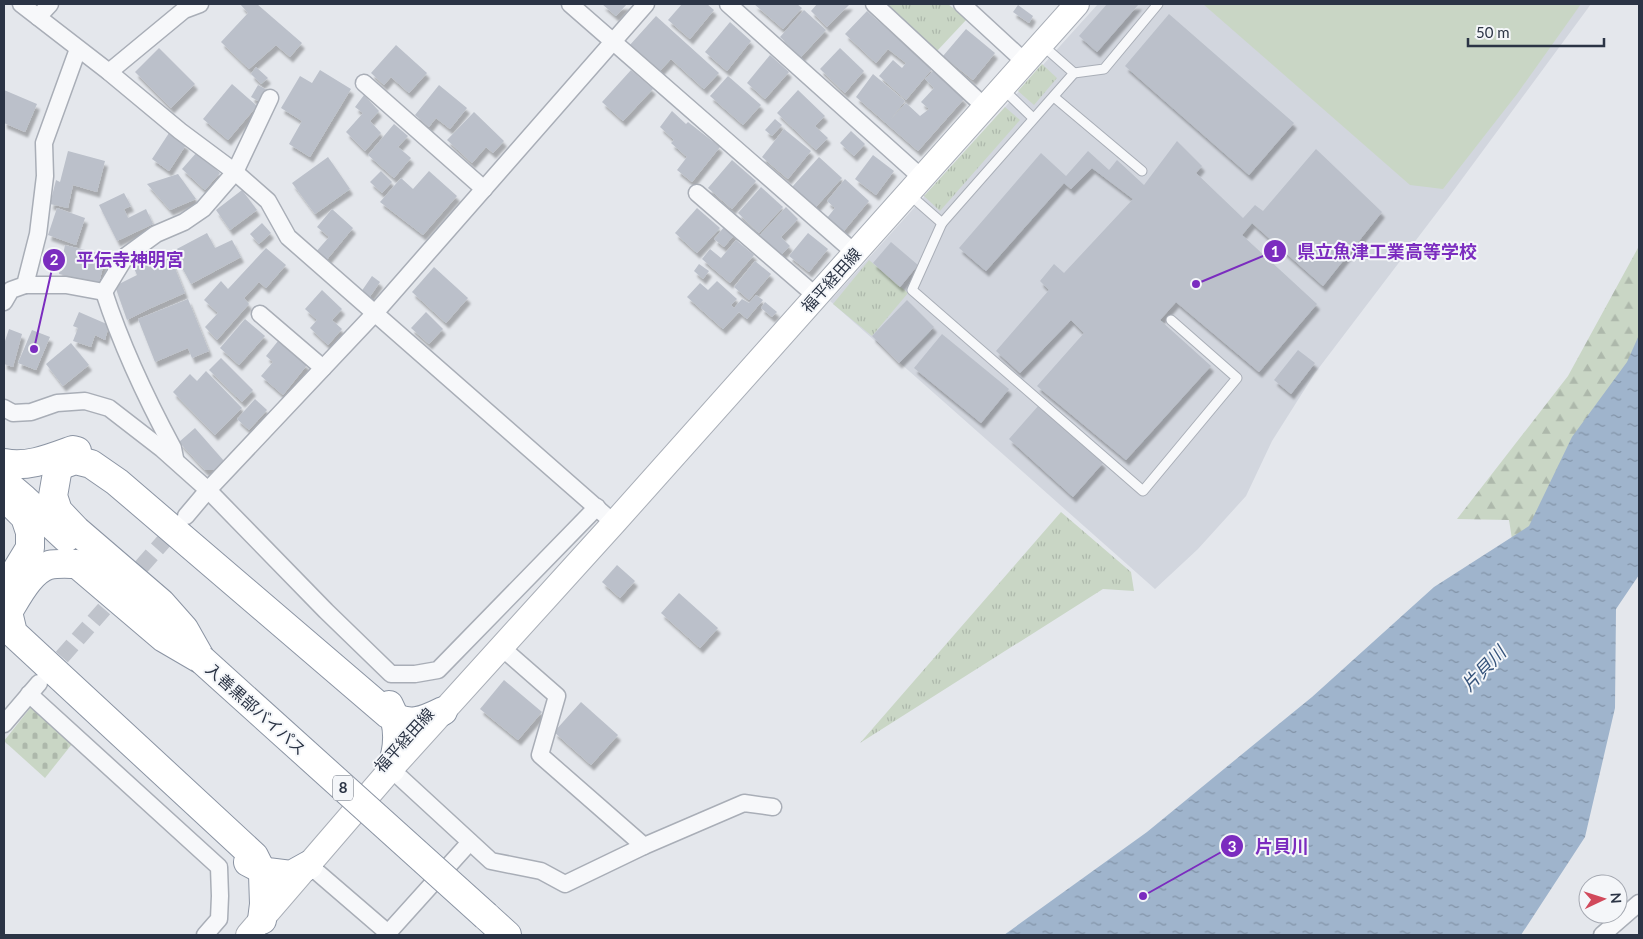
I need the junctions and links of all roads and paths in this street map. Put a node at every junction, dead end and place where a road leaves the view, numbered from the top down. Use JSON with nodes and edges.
{"nodes":[{"id":1,"x":21,"y":4,"type":"edge"},
{"id":2,"x":50,"y":4,"type":"edge"},
{"id":3,"x":200,"y":4,"type":"edge"},
{"id":4,"x":570,"y":4,"type":"edge"},
{"id":5,"x":646,"y":4,"type":"edge"},
{"id":6,"x":728,"y":4,"type":"edge"},
{"id":7,"x":874,"y":4,"type":"edge"},
{"id":8,"x":962,"y":4,"type":"edge"},
{"id":9,"x":1077,"y":4,"type":"edge"},
{"id":10,"x":1158,"y":4,"type":"edge"},
{"id":11,"x":38,"y":17,"type":"junction"},
{"id":12,"x":613,"y":41,"type":"junction"},
{"id":13,"x":1041,"y":43,"type":"junction"},
{"id":14,"x":78,"y":49,"type":"junction"},
{"id":15,"x":1024,"y":62,"type":"junction"},
{"id":16,"x":109,"y":72,"type":"junction"},
{"id":17,"x":1074,"y":73,"type":"junction"},
{"id":18,"x":364,"y":83,"type":"dead end"},
{"id":19,"x":1001,"y":88,"type":"junction"},
{"id":20,"x":1054,"y":97,"type":"junction"},
{"id":21,"x":270,"y":98,"type":"dead end"},
{"id":22,"x":985,"y":107,"type":"junction"},
{"id":23,"x":1033,"y":118,"type":"junction"},
{"id":24,"x":1142,"y":171,"type":"dead end"},
{"id":25,"x":235,"y":172,"type":"junction"},
{"id":26,"x":915,"y":186,"type":"junction"},
{"id":27,"x":484,"y":189,"type":"junction"},
{"id":28,"x":697,"y":193,"type":"dead end"},
{"id":29,"x":942,"y":223,"type":"junction"},
{"id":30,"x":855,"y":253,"type":"junction"},
{"id":31,"x":25,"y":285,"type":"junction"},
{"id":32,"x":104,"y":292,"type":"junction"},
{"id":33,"x":816,"y":296,"type":"junction"},
{"id":34,"x":4,"y":302,"type":"edge"},
{"id":35,"x":375,"y":313,"type":"junction"},
{"id":36,"x":260,"y":314,"type":"dead end"},
{"id":37,"x":1171,"y":320,"type":"dead end"},
{"id":38,"x":323,"y":368,"type":"junction"},
{"id":39,"x":4,"y":408,"type":"edge"},
{"id":40,"x":176,"y":461,"type":"junction"},
{"id":41,"x":4,"y":463,"type":"edge"},
{"id":42,"x":4,"y":482,"type":"edge"},
{"id":43,"x":208,"y":490,"type":"junction"},
{"id":44,"x":4,"y":495,"type":"edge"},
{"id":45,"x":597,"y":507,"type":"junction"},
{"id":46,"x":186,"y":516,"type":"tunnel mouth"},
{"id":47,"x":614,"y":523,"type":"junction"},
{"id":48,"x":585,"y":555,"type":"junction"},
{"id":49,"x":4,"y":592,"type":"edge"},
{"id":50,"x":4,"y":631,"type":"edge"},
{"id":51,"x":501,"y":647,"type":"junction"},
{"id":52,"x":201,"y":659,"type":"junction"},
{"id":53,"x":409,"y":710,"type":"junction"},
{"id":54,"x":7,"y":714,"type":"edge"},
{"id":55,"x":391,"y":757,"type":"junction"},
{"id":56,"x":773,"y":807,"type":"dead end"},
{"id":57,"x":470,"y":842,"type":"junction"},
{"id":58,"x":644,"y":846,"type":"junction"},
{"id":59,"x":277,"y":864,"type":"junction"},
{"id":60,"x":1639,"y":903,"type":"edge"},
{"id":61,"x":256,"y":916,"type":"edge"},
{"id":62,"x":389,"y":934,"type":"edge"},
{"id":63,"x":206,"y":935,"type":"edge"},
{"id":64,"x":235,"y":935,"type":"edge"},
{"id":65,"x":507,"y":935,"type":"edge"},
{"id":66,"x":1602,"y":935,"type":"edge"}],
"edges":[{"from":1,"to":11,"type":"street"},
{"from":2,"to":11,"type":"street"},
{"from":3,"to":16,"type":"street"},
{"from":4,"to":12,"type":"street"},
{"from":5,"to":12,"type":"street"},
{"from":6,"to":26,"type":"street"},
{"from":7,"to":22,"type":"street"},
{"from":8,"to":15,"type":"street"},
{"from":9,"to":13,"type":"main road","name":"福平経田線"},
{"from":10,"to":17,"type":"lane"},
{"from":11,"to":14,"type":"street"},
{"from":12,"to":27,"type":"street"},
{"from":12,"to":30,"type":"street"},
{"from":13,"to":15,"type":"main road","name":"福平経田線"},
{"from":13,"to":17,"type":"lane"},
{"from":14,"to":16,"type":"street"},
{"from":14,"to":31,"type":"street"},
{"from":15,"to":19,"type":"main road","name":"福平経田線"},
{"from":16,"to":25,"type":"street"},
{"from":17,"to":20,"type":"lane"},
{"from":18,"to":27,"type":"street"},
{"from":19,"to":22,"type":"main road","name":"福平経田線"},
{"from":19,"to":23,"type":"lane"},
{"from":20,"to":23,"type":"lane"},
{"from":20,"to":24,"type":"lane"},
{"from":21,"to":25,"type":"street"},
{"from":22,"to":26,"type":"main road","name":"福平経田線"},
{"from":23,"to":29,"type":"lane"},
{"from":25,"to":32,"type":"street"},
{"from":25,"to":35,"type":"street"},
{"from":26,"to":29,"type":"lane"},
{"from":26,"to":30,"type":"main road","name":"福平経田線"},
{"from":27,"to":35,"type":"street"},
{"from":28,"to":33,"type":"street"},
{"from":29,"to":37,"type":"lane"},
{"from":30,"to":33,"type":"main road","name":"福平経田線"},
{"from":31,"to":32,"type":"street"},
{"from":31,"to":34,"type":"street"},
{"from":32,"to":40,"type":"street"},
{"from":33,"to":47,"type":"main road","name":"福平経田線"},
{"from":35,"to":38,"type":"street"},
{"from":35,"to":45,"type":"street"},
{"from":36,"to":38,"type":"street"},
{"from":38,"to":43,"type":"street"},
{"from":39,"to":40,"type":"street"},
{"from":40,"to":43,"type":"street"},
{"from":41,"to":53,"type":"highway"},
{"from":42,"to":52,"type":"highway","name":"入善黒部バイパス","number":"8"},
{"from":43,"to":45,"type":"street"},
{"from":43,"to":46,"type":"street"},
{"from":44,"to":49,"type":"highway"},
{"from":45,"to":47,"type":"street"},
{"from":47,"to":48,"type":"main road","name":"福平経田線"},
{"from":48,"to":51,"type":"main road","name":"福平経田線"},
{"from":48,"to":53,"type":"main road","name":"福平経田線"},
{"from":50,"to":59,"type":"highway"},
{"from":51,"to":53,"type":"main road","name":"福平経田線"},
{"from":51,"to":58,"type":"street"},
{"from":52,"to":53,"type":"highway"},
{"from":52,"to":59,"type":"highway"},
{"from":52,"to":65,"type":"highway","name":"入善黒部バイパス","number":"8","bridge":true},
{"from":53,"to":55,"type":"main road","name":"福平経田線"},
{"from":53,"to":55,"type":"highway"},
{"from":54,"to":63,"type":"street"},
{"from":55,"to":57,"type":"street"},
{"from":55,"to":59,"type":"main road","name":"福平経田線"},
{"from":56,"to":58,"type":"street"},
{"from":57,"to":58,"type":"street"},
{"from":57,"to":62,"type":"street"},
{"from":59,"to":61,"type":"main road","name":"福平経田線"},
{"from":59,"to":61,"type":"highway"},
{"from":59,"to":62,"type":"street"},
{"from":60,"to":66,"type":"street"},
{"from":61,"to":64,"type":"main road","name":"福平経田線"}]}
